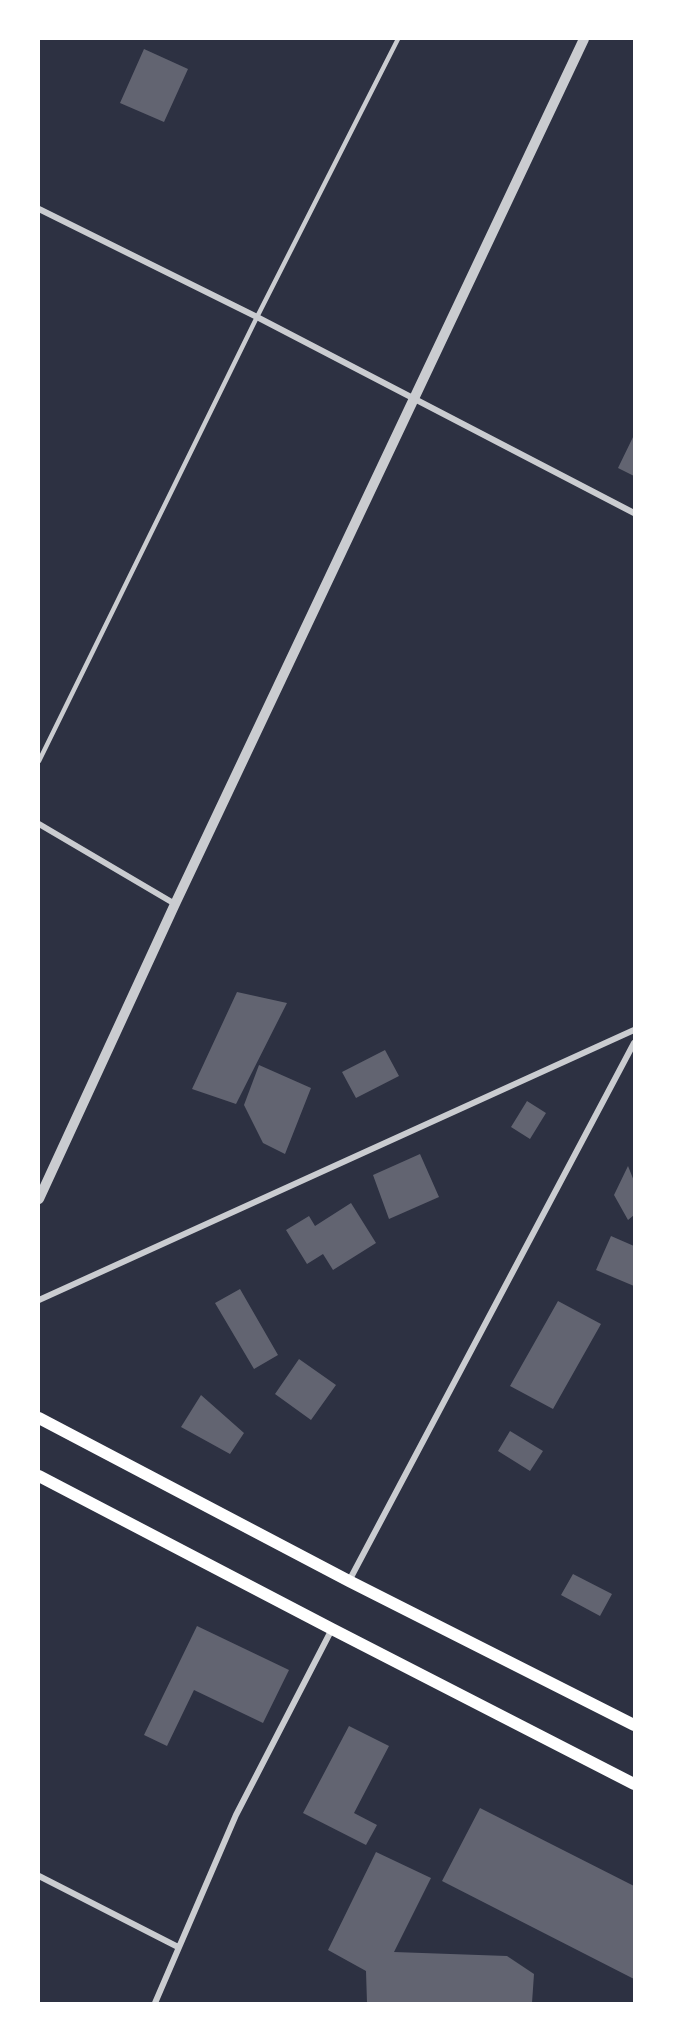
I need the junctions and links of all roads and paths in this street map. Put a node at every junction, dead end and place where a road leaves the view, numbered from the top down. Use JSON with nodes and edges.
{"nodes":[{"id":1,"x":398,"y":39,"type":"edge"},
{"id":2,"x":584,"y":39,"type":"edge"},
{"id":3,"x":39,"y":210,"type":"edge"},
{"id":4,"x":257,"y":317,"type":"junction"},
{"id":5,"x":413,"y":399,"type":"junction"},
{"id":6,"x":634,"y":513,"type":"edge"},
{"id":7,"x":39,"y":761,"type":"edge"},
{"id":8,"x":39,"y":824,"type":"edge"},
{"id":9,"x":176,"y":904,"type":"junction"},
{"id":10,"x":634,"y":1030,"type":"edge"},
{"id":11,"x":634,"y":1043,"type":"edge"},
{"id":12,"x":39,"y":1199,"type":"edge"},
{"id":13,"x":39,"y":1300,"type":"edge"},
{"id":14,"x":39,"y":1418,"type":"edge"},
{"id":15,"x":39,"y":1476,"type":"edge"},
{"id":16,"x":349,"y":1581,"type":"junction"},
{"id":17,"x":332,"y":1629,"type":"junction"},
{"id":18,"x":634,"y":1725,"type":"edge"},
{"id":19,"x":634,"y":1784,"type":"edge"},
{"id":20,"x":39,"y":1876,"type":"edge"},
{"id":21,"x":178,"y":1947,"type":"junction"},
{"id":22,"x":155,"y":2003,"type":"edge"}],
"edges":[{"from":1,"to":4,"type":"lane"},
{"from":2,"to":5,"type":"street"},
{"from":3,"to":4,"type":"street"},
{"from":4,"to":5,"type":"street"},
{"from":4,"to":7,"type":"lane"},
{"from":5,"to":6,"type":"street"},
{"from":5,"to":9,"type":"street"},
{"from":8,"to":9,"type":"street"},
{"from":9,"to":12,"type":"street"},
{"from":10,"to":13,"type":"street"},
{"from":11,"to":16,"type":"street"},
{"from":14,"to":16,"type":"main road"},
{"from":15,"to":17,"type":"main road"},
{"from":16,"to":18,"type":"main road"},
{"from":17,"to":19,"type":"main road"},
{"from":17,"to":21,"type":"street"},
{"from":20,"to":21,"type":"street"},
{"from":21,"to":22,"type":"street"}]}
